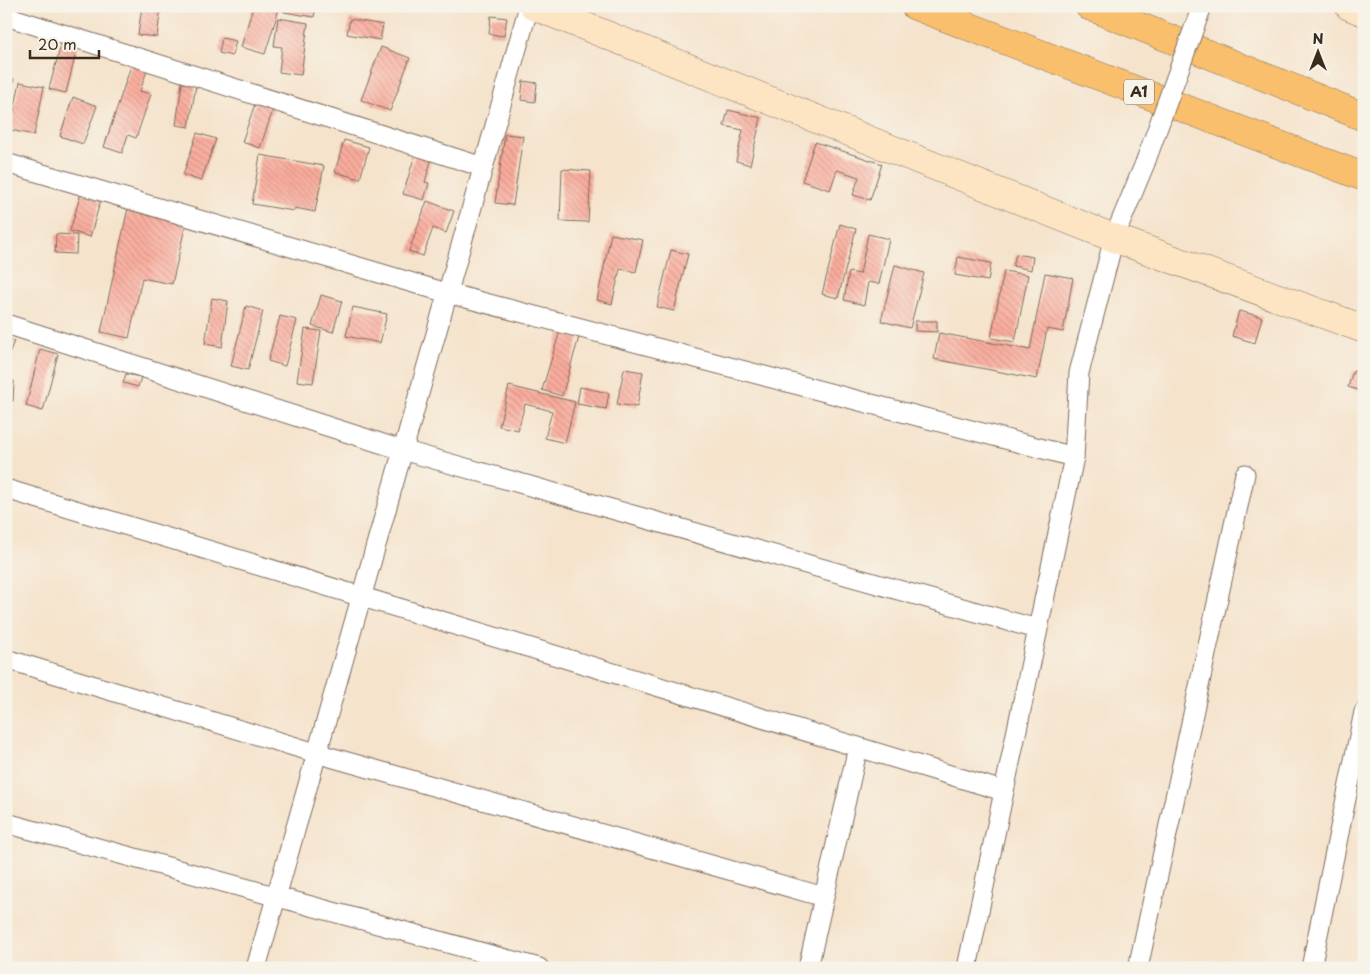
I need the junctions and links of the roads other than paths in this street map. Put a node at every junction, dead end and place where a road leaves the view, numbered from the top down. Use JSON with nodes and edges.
{"nodes":[{"id":1,"x":529,"y":6,"type":"edge"},
{"id":2,"x":534,"y":6,"type":"edge"},
{"id":3,"x":915,"y":6,"type":"edge"},
{"id":4,"x":1089,"y":6,"type":"edge"},
{"id":5,"x":1202,"y":6,"type":"edge"},
{"id":6,"x":1349,"y":6,"type":"edge"},
{"id":7,"x":1364,"y":12,"type":"edge"},
{"id":8,"x":6,"y":16,"type":"edge"},
{"id":9,"x":1364,"y":117,"type":"edge"},
{"id":10,"x":6,"y":163,"type":"edge"},
{"id":11,"x":483,"y":167,"type":"junction"},
{"id":12,"x":1364,"y":177,"type":"edge"},
{"id":13,"x":1114,"y":238,"type":"junction"},
{"id":14,"x":447,"y":293,"type":"junction"},
{"id":15,"x":6,"y":324,"type":"edge"},
{"id":16,"x":1364,"y":329,"type":"edge"},
{"id":17,"x":402,"y":450,"type":"junction"},
{"id":18,"x":1074,"y":457,"type":"junction"},
{"id":19,"x":1245,"y":474,"type":"dead end"},
{"id":20,"x":6,"y":489,"type":"edge"},
{"id":21,"x":361,"y":597,"type":"junction"},
{"id":22,"x":1037,"y":629,"type":"junction"},
{"id":23,"x":6,"y":659,"type":"edge"},
{"id":24,"x":1364,"y":712,"type":"edge"},
{"id":25,"x":858,"y":747,"type":"junction"},
{"id":26,"x":316,"y":753,"type":"junction"},
{"id":27,"x":1003,"y":791,"type":"junction"},
{"id":28,"x":6,"y":823,"type":"edge"},
{"id":29,"x":276,"y":897,"type":"junction"},
{"id":30,"x":824,"y":897,"type":"junction"},
{"id":31,"x":256,"y":968,"type":"edge"},
{"id":32,"x":539,"y":968,"type":"edge"},
{"id":33,"x":808,"y":968,"type":"edge"},
{"id":34,"x":967,"y":968,"type":"edge"},
{"id":35,"x":1138,"y":968,"type":"edge"},
{"id":36,"x":1311,"y":968,"type":"edge"}],
"edges":[{"from":1,"to":11,"type":"street"},
{"from":2,"to":13,"type":"street"},
{"from":3,"to":12,"type":"highway","number":"A1"},
{"from":4,"to":9,"type":"highway"},
{"from":5,"to":13,"type":"street","bridge":true},
{"from":6,"to":7,"type":"street"},
{"from":8,"to":11,"type":"street"},
{"from":10,"to":14,"type":"street"},
{"from":11,"to":14,"type":"street"},
{"from":13,"to":16,"type":"street"},
{"from":13,"to":18,"type":"street"},
{"from":14,"to":17,"type":"street"},
{"from":14,"to":18,"type":"street"},
{"from":15,"to":17,"type":"street"},
{"from":17,"to":21,"type":"street"},
{"from":17,"to":22,"type":"street"},
{"from":18,"to":22,"type":"street"},
{"from":19,"to":35,"type":"street"},
{"from":20,"to":21,"type":"street"},
{"from":21,"to":25,"type":"street"},
{"from":21,"to":26,"type":"street"},
{"from":22,"to":27,"type":"street"},
{"from":23,"to":26,"type":"street"},
{"from":24,"to":36,"type":"street"},
{"from":25,"to":27,"type":"street"},
{"from":25,"to":30,"type":"street"},
{"from":26,"to":29,"type":"street"},
{"from":26,"to":30,"type":"street"},
{"from":27,"to":34,"type":"street"},
{"from":28,"to":29,"type":"street"},
{"from":29,"to":31,"type":"street"},
{"from":29,"to":32,"type":"street"},
{"from":30,"to":33,"type":"street"}]}
